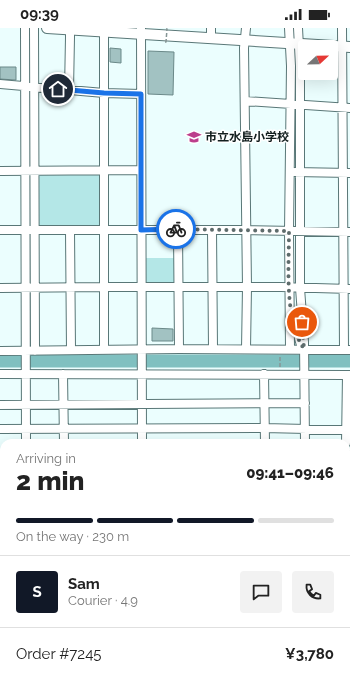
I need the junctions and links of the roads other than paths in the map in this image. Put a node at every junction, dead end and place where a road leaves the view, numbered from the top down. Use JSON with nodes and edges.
{"nodes":[{"id":1,"x":25,"y":28,"type":"edge"},
{"id":2,"x":34,"y":28,"type":"edge"},
{"id":3,"x":47,"y":28,"type":"edge"},
{"id":4,"x":246,"y":28,"type":"edge"},
{"id":5,"x":290,"y":28,"type":"edge"},
{"id":6,"x":298,"y":28,"type":"edge"},
{"id":7,"x":342,"y":28,"type":"edge"},
{"id":8,"x":70,"y":29,"type":"edge"},
{"id":9,"x":104,"y":30,"type":"edge"},
{"id":10,"x":141,"y":31,"type":"edge"},
{"id":11,"x":177,"y":32,"type":"edge"},
{"id":12,"x":211,"y":33,"type":"edge"},
{"id":13,"x":245,"y":40,"type":"junction"},
{"id":14,"x":294,"y":44,"type":"junction"},
{"id":15,"x":346,"y":47,"type":"edge"},
{"id":16,"x":0,"y":84,"type":"edge"},
{"id":17,"x":24,"y":86,"type":"junction"},
{"id":18,"x":34,"y":87,"type":"junction"},
{"id":19,"x":69,"y":90,"type":"junction"},
{"id":20,"x":104,"y":93,"type":"junction"},
{"id":21,"x":141,"y":94,"type":"junction"},
{"id":22,"x":244,"y":101,"type":"junction"},
{"id":23,"x":290,"y":104,"type":"junction"},
{"id":24,"x":300,"y":104,"type":"junction"},
{"id":25,"x":346,"y":108,"type":"edge"},
{"id":26,"x":34,"y":170,"type":"junction"},
{"id":27,"x":141,"y":170,"type":"junction"},
{"id":28,"x":0,"y":171,"type":"edge"},
{"id":29,"x":25,"y":171,"type":"junction"},
{"id":30,"x":104,"y":171,"type":"junction"},
{"id":31,"x":290,"y":172,"type":"junction"},
{"id":32,"x":300,"y":172,"type":"junction"},
{"id":33,"x":346,"y":173,"type":"edge"},
{"id":34,"x":0,"y":230,"type":"edge"},
{"id":35,"x":25,"y":230,"type":"junction"},
{"id":36,"x":35,"y":230,"type":"junction"},
{"id":37,"x":70,"y":230,"type":"junction"},
{"id":38,"x":104,"y":230,"type":"junction"},
{"id":39,"x":141,"y":230,"type":"junction"},
{"id":40,"x":178,"y":230,"type":"junction"},
{"id":41,"x":212,"y":230,"type":"junction"},
{"id":42,"x":246,"y":230,"type":"junction"},
{"id":43,"x":289,"y":231,"type":"junction"},
{"id":44,"x":299,"y":231,"type":"junction"},
{"id":45,"x":346,"y":232,"type":"edge"},
{"id":46,"x":70,"y":287,"type":"junction"},
{"id":47,"x":104,"y":287,"type":"junction"},
{"id":48,"x":142,"y":287,"type":"junction"},
{"id":49,"x":179,"y":287,"type":"junction"},
{"id":50,"x":212,"y":287,"type":"junction"},
{"id":51,"x":247,"y":287,"type":"junction"},
{"id":52,"x":0,"y":288,"type":"edge"},
{"id":53,"x":26,"y":288,"type":"junction"},
{"id":54,"x":35,"y":288,"type":"junction"},
{"id":55,"x":290,"y":288,"type":"junction"},
{"id":56,"x":300,"y":288,"type":"junction"},
{"id":57,"x":347,"y":289,"type":"edge"},
{"id":58,"x":290,"y":307,"type":"junction"},
{"id":59,"x":179,"y":349,"type":"junction"},
{"id":60,"x":213,"y":349,"type":"junction"},
{"id":61,"x":246,"y":349,"type":"junction"},
{"id":62,"x":290,"y":349,"type":"junction"},
{"id":63,"x":70,"y":350,"type":"junction"},
{"id":64,"x":104,"y":350,"type":"junction"},
{"id":65,"x":347,"y":350,"type":"edge"},
{"id":66,"x":0,"y":351,"type":"edge"},
{"id":67,"x":35,"y":351,"type":"junction"},
{"id":68,"x":142,"y":353,"type":"junction"},
{"id":69,"x":304,"y":353,"type":"junction"},
{"id":70,"x":26,"y":354,"type":"junction"},
{"id":71,"x":142,"y":370,"type":"junction"},
{"id":72,"x":304,"y":370,"type":"junction"},
{"id":73,"x":26,"y":371,"type":"junction"},
{"id":74,"x":0,"y":374,"type":"edge"},
{"id":75,"x":63,"y":374,"type":"junction"},
{"id":76,"x":264,"y":374,"type":"junction"},
{"id":77,"x":348,"y":375,"type":"edge"},
{"id":78,"x":64,"y":403,"type":"junction"},
{"id":79,"x":142,"y":403,"type":"junction"},
{"id":80,"x":264,"y":403,"type":"junction"},
{"id":81,"x":304,"y":403,"type":"junction"},
{"id":82,"x":26,"y":404,"type":"junction"},
{"id":83,"x":348,"y":404,"type":"edge"},
{"id":84,"x":0,"y":405,"type":"edge"},
{"id":85,"x":64,"y":428,"type":"junction"},
{"id":86,"x":142,"y":428,"type":"junction"},
{"id":87,"x":264,"y":428,"type":"junction"},
{"id":88,"x":305,"y":428,"type":"junction"},
{"id":89,"x":0,"y":429,"type":"edge"},
{"id":90,"x":26,"y":429,"type":"junction"},
{"id":91,"x":348,"y":430,"type":"edge"},
{"id":92,"x":26,"y":439,"type":"edge"},
{"id":93,"x":64,"y":439,"type":"edge"},
{"id":94,"x":142,"y":439,"type":"edge"},
{"id":95,"x":265,"y":439,"type":"edge"},
{"id":96,"x":305,"y":439,"type":"edge"}],
"edges":[{"from":1,"to":17,"type":"street"},
{"from":2,"to":18,"type":"street"},
{"from":3,"to":8,"type":"main road"},
{"from":4,"to":13,"type":"street"},
{"from":5,"to":14,"type":"street"},
{"from":6,"to":14,"type":"street"},
{"from":7,"to":15,"type":"street"},
{"from":8,"to":9,"type":"main road"},
{"from":8,"to":19,"type":"street"},
{"from":9,"to":10,"type":"main road"},
{"from":9,"to":20,"type":"street"},
{"from":10,"to":11,"type":"main road"},
{"from":10,"to":21,"type":"street"},
{"from":11,"to":12,"type":"main road"},
{"from":12,"to":13,"type":"main road"},
{"from":13,"to":14,"type":"main road"},
{"from":13,"to":22,"type":"street"},
{"from":14,"to":15,"type":"main road"},
{"from":14,"to":23,"type":"street"},
{"from":14,"to":24,"type":"street"},
{"from":15,"to":25,"type":"street"},
{"from":16,"to":17,"type":"street"},
{"from":17,"to":18,"type":"street"},
{"from":17,"to":29,"type":"street"},
{"from":18,"to":19,"type":"street"},
{"from":18,"to":26,"type":"street"},
{"from":19,"to":20,"type":"street"},
{"from":20,"to":21,"type":"street"},
{"from":20,"to":30,"type":"street"},
{"from":21,"to":27,"type":"street"},
{"from":22,"to":23,"type":"street"},
{"from":22,"to":42,"type":"street"},
{"from":23,"to":24,"type":"street"},
{"from":23,"to":31,"type":"street"},
{"from":24,"to":25,"type":"street"},
{"from":24,"to":32,"type":"street"},
{"from":25,"to":33,"type":"street"},
{"from":26,"to":29,"type":"street"},
{"from":26,"to":30,"type":"street"},
{"from":26,"to":36,"type":"street"},
{"from":27,"to":30,"type":"street"},
{"from":27,"to":39,"type":"street"},
{"from":28,"to":29,"type":"street"},
{"from":29,"to":35,"type":"street"},
{"from":30,"to":38,"type":"street"},
{"from":31,"to":32,"type":"street"},
{"from":31,"to":43,"type":"street"},
{"from":32,"to":33,"type":"street"},
{"from":32,"to":44,"type":"street"},
{"from":33,"to":45,"type":"street"},
{"from":34,"to":35,"type":"street"},
{"from":35,"to":36,"type":"street"},
{"from":35,"to":53,"type":"street"},
{"from":36,"to":37,"type":"street"},
{"from":36,"to":54,"type":"street"},
{"from":37,"to":38,"type":"street"},
{"from":37,"to":46,"type":"street"},
{"from":38,"to":39,"type":"street"},
{"from":38,"to":47,"type":"street"},
{"from":39,"to":40,"type":"street"},
{"from":39,"to":48,"type":"street"},
{"from":40,"to":41,"type":"street"},
{"from":40,"to":49,"type":"street"},
{"from":41,"to":42,"type":"street"},
{"from":41,"to":50,"type":"street"},
{"from":42,"to":43,"type":"street"},
{"from":42,"to":51,"type":"street"},
{"from":43,"to":44,"type":"street"},
{"from":43,"to":55,"type":"street"},
{"from":44,"to":45,"type":"street"},
{"from":44,"to":56,"type":"street"},
{"from":45,"to":57,"type":"street"},
{"from":46,"to":47,"type":"street"},
{"from":46,"to":54,"type":"street"},
{"from":46,"to":63,"type":"street"},
{"from":47,"to":48,"type":"street"},
{"from":47,"to":64,"type":"street"},
{"from":48,"to":49,"type":"street"},
{"from":48,"to":68,"type":"street"},
{"from":49,"to":50,"type":"street"},
{"from":49,"to":59,"type":"street"},
{"from":50,"to":51,"type":"street"},
{"from":50,"to":60,"type":"street"},
{"from":51,"to":55,"type":"street"},
{"from":51,"to":61,"type":"street"},
{"from":52,"to":53,"type":"street"},
{"from":53,"to":54,"type":"street"},
{"from":53,"to":70,"type":"street"},
{"from":54,"to":67,"type":"street"},
{"from":55,"to":56,"type":"street"},
{"from":55,"to":58,"type":"street"},
{"from":56,"to":57,"type":"street"},
{"from":56,"to":69,"type":"street"},
{"from":57,"to":65,"type":"street"},
{"from":58,"to":62,"type":"street"},
{"from":58,"to":69,"type":"street"},
{"from":59,"to":60,"type":"street"},
{"from":59,"to":68,"type":"street"},
{"from":60,"to":61,"type":"street"},
{"from":61,"to":62,"type":"street"},
{"from":62,"to":69,"type":"street"},
{"from":63,"to":64,"type":"street"},
{"from":63,"to":67,"type":"street"},
{"from":64,"to":68,"type":"street"},
{"from":65,"to":69,"type":"street"},
{"from":66,"to":70,"type":"street"},
{"from":67,"to":70,"type":"street"},
{"from":68,"to":71,"type":"street"},
{"from":69,"to":72,"type":"street"},
{"from":70,"to":73,"type":"street"},
{"from":71,"to":75,"type":"street"},
{"from":71,"to":76,"type":"street"},
{"from":71,"to":79,"type":"street"},
{"from":72,"to":76,"type":"street"},
{"from":72,"to":77,"type":"street"},
{"from":72,"to":81,"type":"street"},
{"from":73,"to":74,"type":"street"},
{"from":73,"to":75,"type":"street"},
{"from":73,"to":82,"type":"street"},
{"from":75,"to":78,"type":"street"},
{"from":76,"to":80,"type":"street"},
{"from":77,"to":83,"type":"street"},
{"from":78,"to":79,"type":"street"},
{"from":78,"to":82,"type":"street"},
{"from":78,"to":85,"type":"street"},
{"from":79,"to":80,"type":"street"},
{"from":79,"to":86,"type":"street"},
{"from":80,"to":81,"type":"street"},
{"from":80,"to":87,"type":"street"},
{"from":81,"to":88,"type":"street"},
{"from":82,"to":84,"type":"street"},
{"from":82,"to":90,"type":"street"},
{"from":83,"to":91,"type":"street"},
{"from":85,"to":86,"type":"street"},
{"from":85,"to":90,"type":"street"},
{"from":85,"to":93,"type":"street"},
{"from":86,"to":87,"type":"street"},
{"from":86,"to":94,"type":"street"},
{"from":87,"to":88,"type":"street"},
{"from":87,"to":95,"type":"street"},
{"from":88,"to":91,"type":"street"},
{"from":88,"to":96,"type":"street"},
{"from":89,"to":90,"type":"street"},
{"from":90,"to":92,"type":"street"}]}
